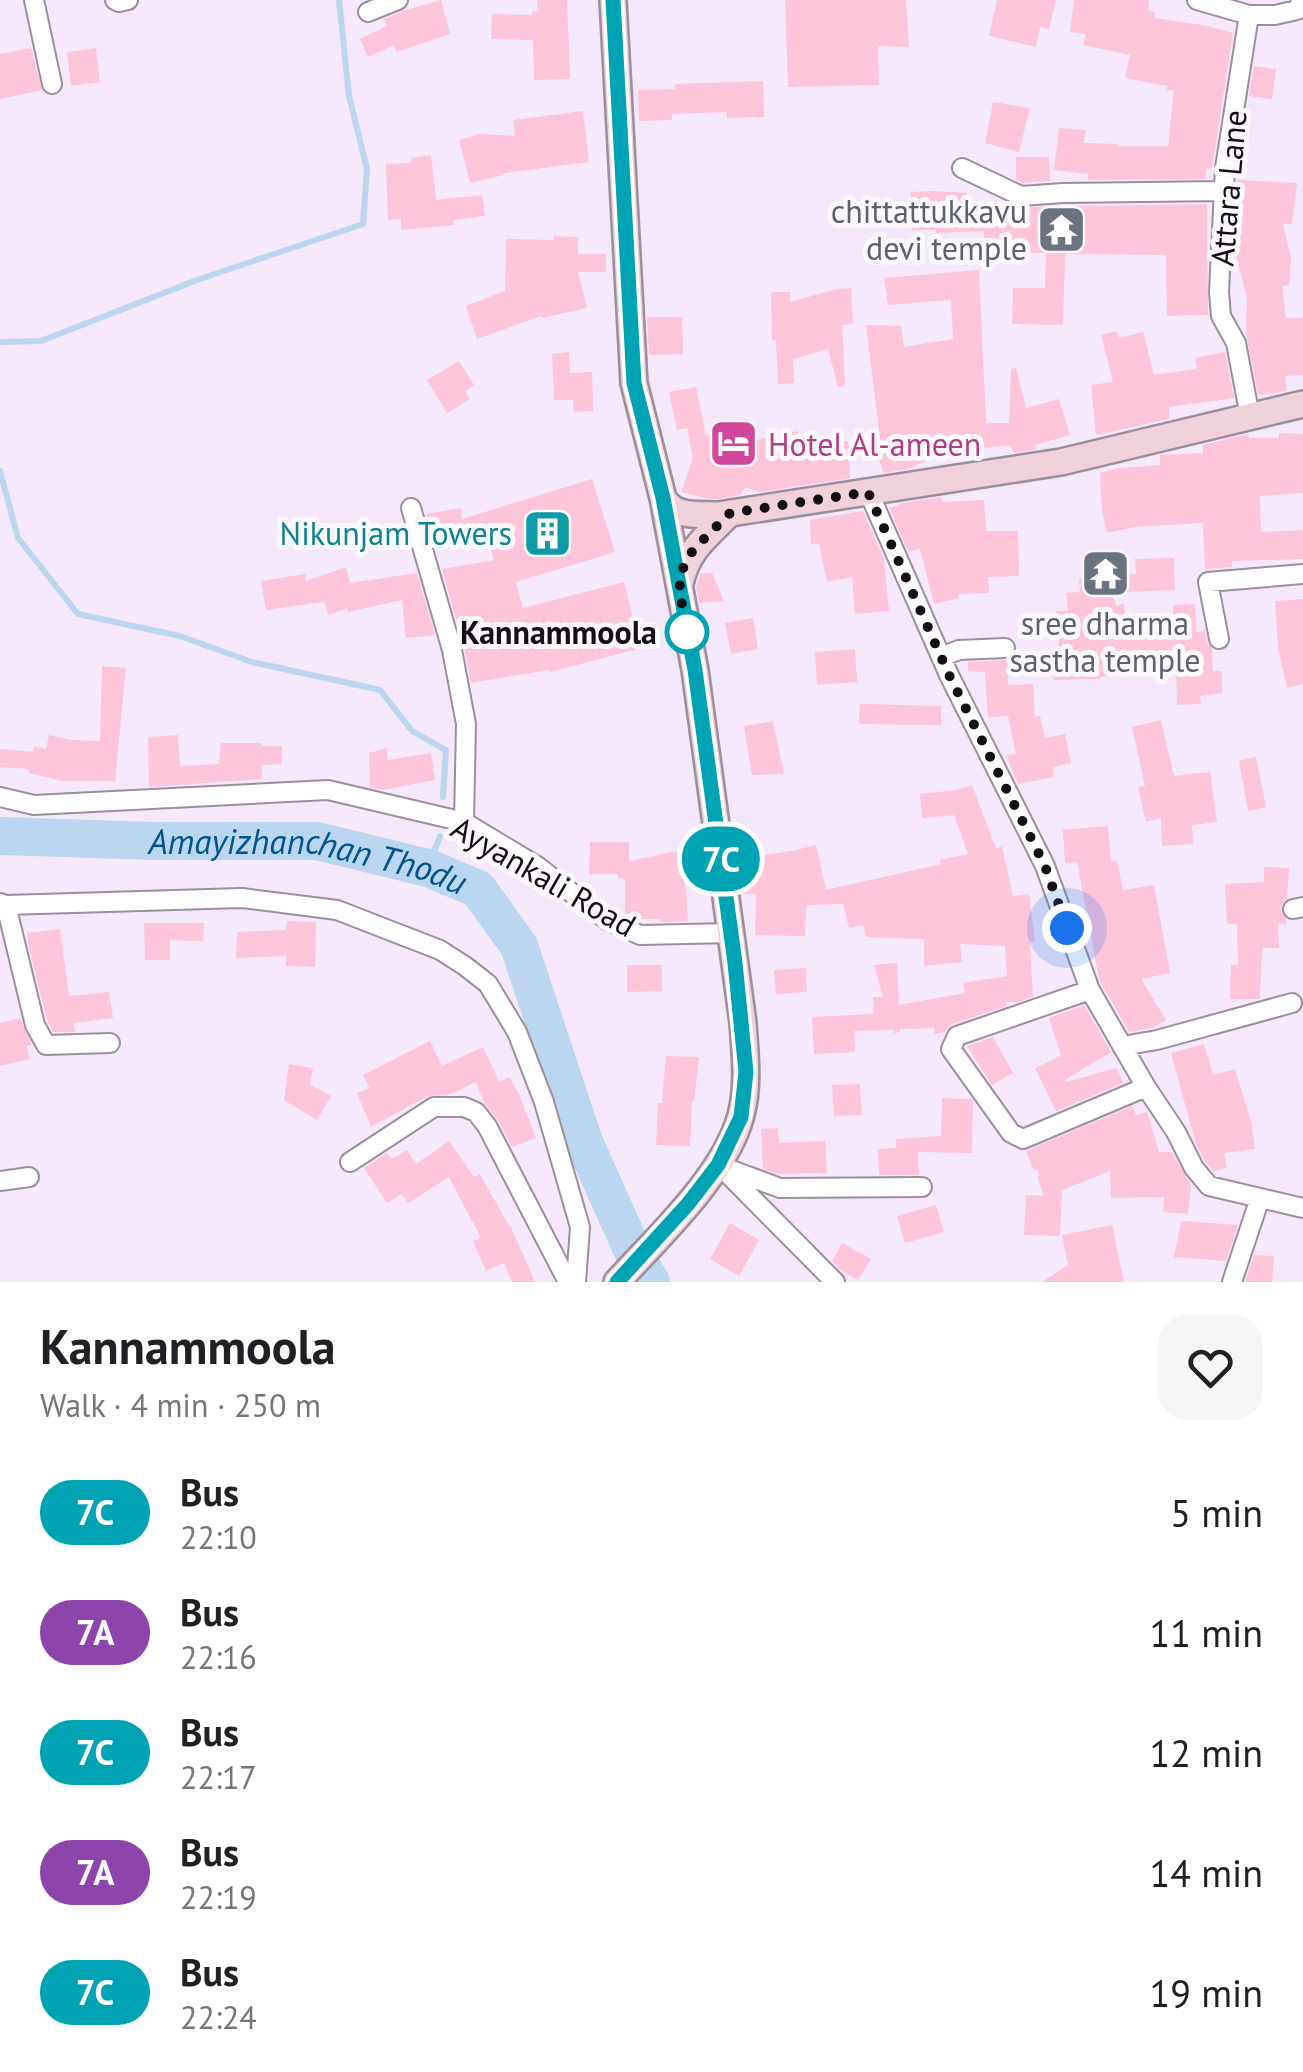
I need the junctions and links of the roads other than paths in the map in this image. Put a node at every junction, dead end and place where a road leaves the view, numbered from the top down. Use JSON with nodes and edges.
{"nodes":[{"id":1,"x":34,"y":0,"type":"edge"},
{"id":2,"x":115,"y":0,"type":"edge"},
{"id":3,"x":128,"y":0,"type":"edge"},
{"id":4,"x":398,"y":0,"type":"edge"},
{"id":5,"x":613,"y":0,"type":"edge"},
{"id":6,"x":1197,"y":0,"type":"edge"},
{"id":7,"x":1302,"y":0,"type":"edge"},
{"id":8,"x":368,"y":12,"type":"dead end"},
{"id":9,"x":1249,"y":15,"type":"junction"},
{"id":10,"x":52,"y":84,"type":"dead end"},
{"id":11,"x":962,"y":168,"type":"dead end"},
{"id":12,"x":1224,"y":192,"type":"junction"},
{"id":13,"x":1303,"y":404,"type":"edge"},
{"id":14,"x":1250,"y":417,"type":"junction"},
{"id":15,"x":868,"y":492,"type":"junction"},
{"id":16,"x":663,"y":498,"type":"junction"},
{"id":17,"x":411,"y":508,"type":"dead end"},
{"id":18,"x":730,"y":513,"type":"junction"},
{"id":19,"x":1303,"y":574,"type":"edge"},
{"id":20,"x":679,"y":590,"type":"junction"},
{"id":21,"x":1219,"y":638,"type":"dead end"},
{"id":22,"x":1006,"y":648,"type":"dead end"},
{"id":23,"x":941,"y":657,"type":"junction"},
{"id":24,"x":0,"y":798,"type":"edge"},
{"id":25,"x":464,"y":822,"type":"junction"},
{"id":26,"x":3,"y":904,"type":"edge"},
{"id":27,"x":731,"y":933,"type":"junction"},
{"id":28,"x":1090,"y":990,"type":"junction"},
{"id":29,"x":1292,"y":1003,"type":"dead end"},
{"id":30,"x":110,"y":1043,"type":"dead end"},
{"id":31,"x":1122,"y":1046,"type":"junction"},
{"id":32,"x":1146,"y":1087,"type":"junction"},
{"id":33,"x":350,"y":1162,"type":"dead end"},
{"id":34,"x":718,"y":1165,"type":"junction"},
{"id":35,"x":29,"y":1177,"type":"dead end"},
{"id":36,"x":0,"y":1181,"type":"edge"},
{"id":37,"x":922,"y":1187,"type":"dead end"},
{"id":38,"x":1260,"y":1198,"type":"junction"},
{"id":39,"x":1303,"y":1208,"type":"edge"},
{"id":40,"x":572,"y":1282,"type":"edge"},
{"id":41,"x":617,"y":1282,"type":"edge"},
{"id":42,"x":836,"y":1282,"type":"edge"},
{"id":43,"x":1232,"y":1282,"type":"edge"}],
"edges":[{"from":1,"to":10,"type":"street"},
{"from":2,"to":3,"type":"street"},
{"from":4,"to":8,"type":"street"},
{"from":5,"to":16,"type":"main road"},
{"from":6,"to":9,"type":"street"},
{"from":7,"to":9,"type":"street"},
{"from":9,"to":12,"type":"street","name":"Attara Lane"},
{"from":11,"to":12,"type":"street"},
{"from":12,"to":14,"type":"street","name":"Attara Lane"},
{"from":13,"to":14,"type":"main road"},
{"from":14,"to":15,"type":"main road"},
{"from":15,"to":18,"type":"main road"},
{"from":15,"to":23,"type":"street"},
{"from":16,"to":18,"type":"main road"},
{"from":16,"to":20,"type":"main road"},
{"from":17,"to":25,"type":"street"},
{"from":18,"to":20,"type":"main road"},
{"from":19,"to":21,"type":"street"},
{"from":20,"to":27,"type":"main road"},
{"from":22,"to":23,"type":"street"},
{"from":23,"to":28,"type":"street"},
{"from":24,"to":25,"type":"street","name":"Ayyankali Road"},
{"from":25,"to":27,"type":"street","name":"Ayyankali Road"},
{"from":26,"to":30,"type":"street"},
{"from":26,"to":40,"type":"street"},
{"from":27,"to":34,"type":"main road"},
{"from":28,"to":31,"type":"street"},
{"from":28,"to":32,"type":"street"},
{"from":29,"to":31,"type":"street"},
{"from":31,"to":32,"type":"street"},
{"from":32,"to":38,"type":"street"},
{"from":33,"to":40,"type":"street"},
{"from":34,"to":37,"type":"street"},
{"from":34,"to":41,"type":"main road"},
{"from":34,"to":42,"type":"street"},
{"from":35,"to":36,"type":"street"},
{"from":38,"to":39,"type":"street"},
{"from":38,"to":43,"type":"street"}]}
